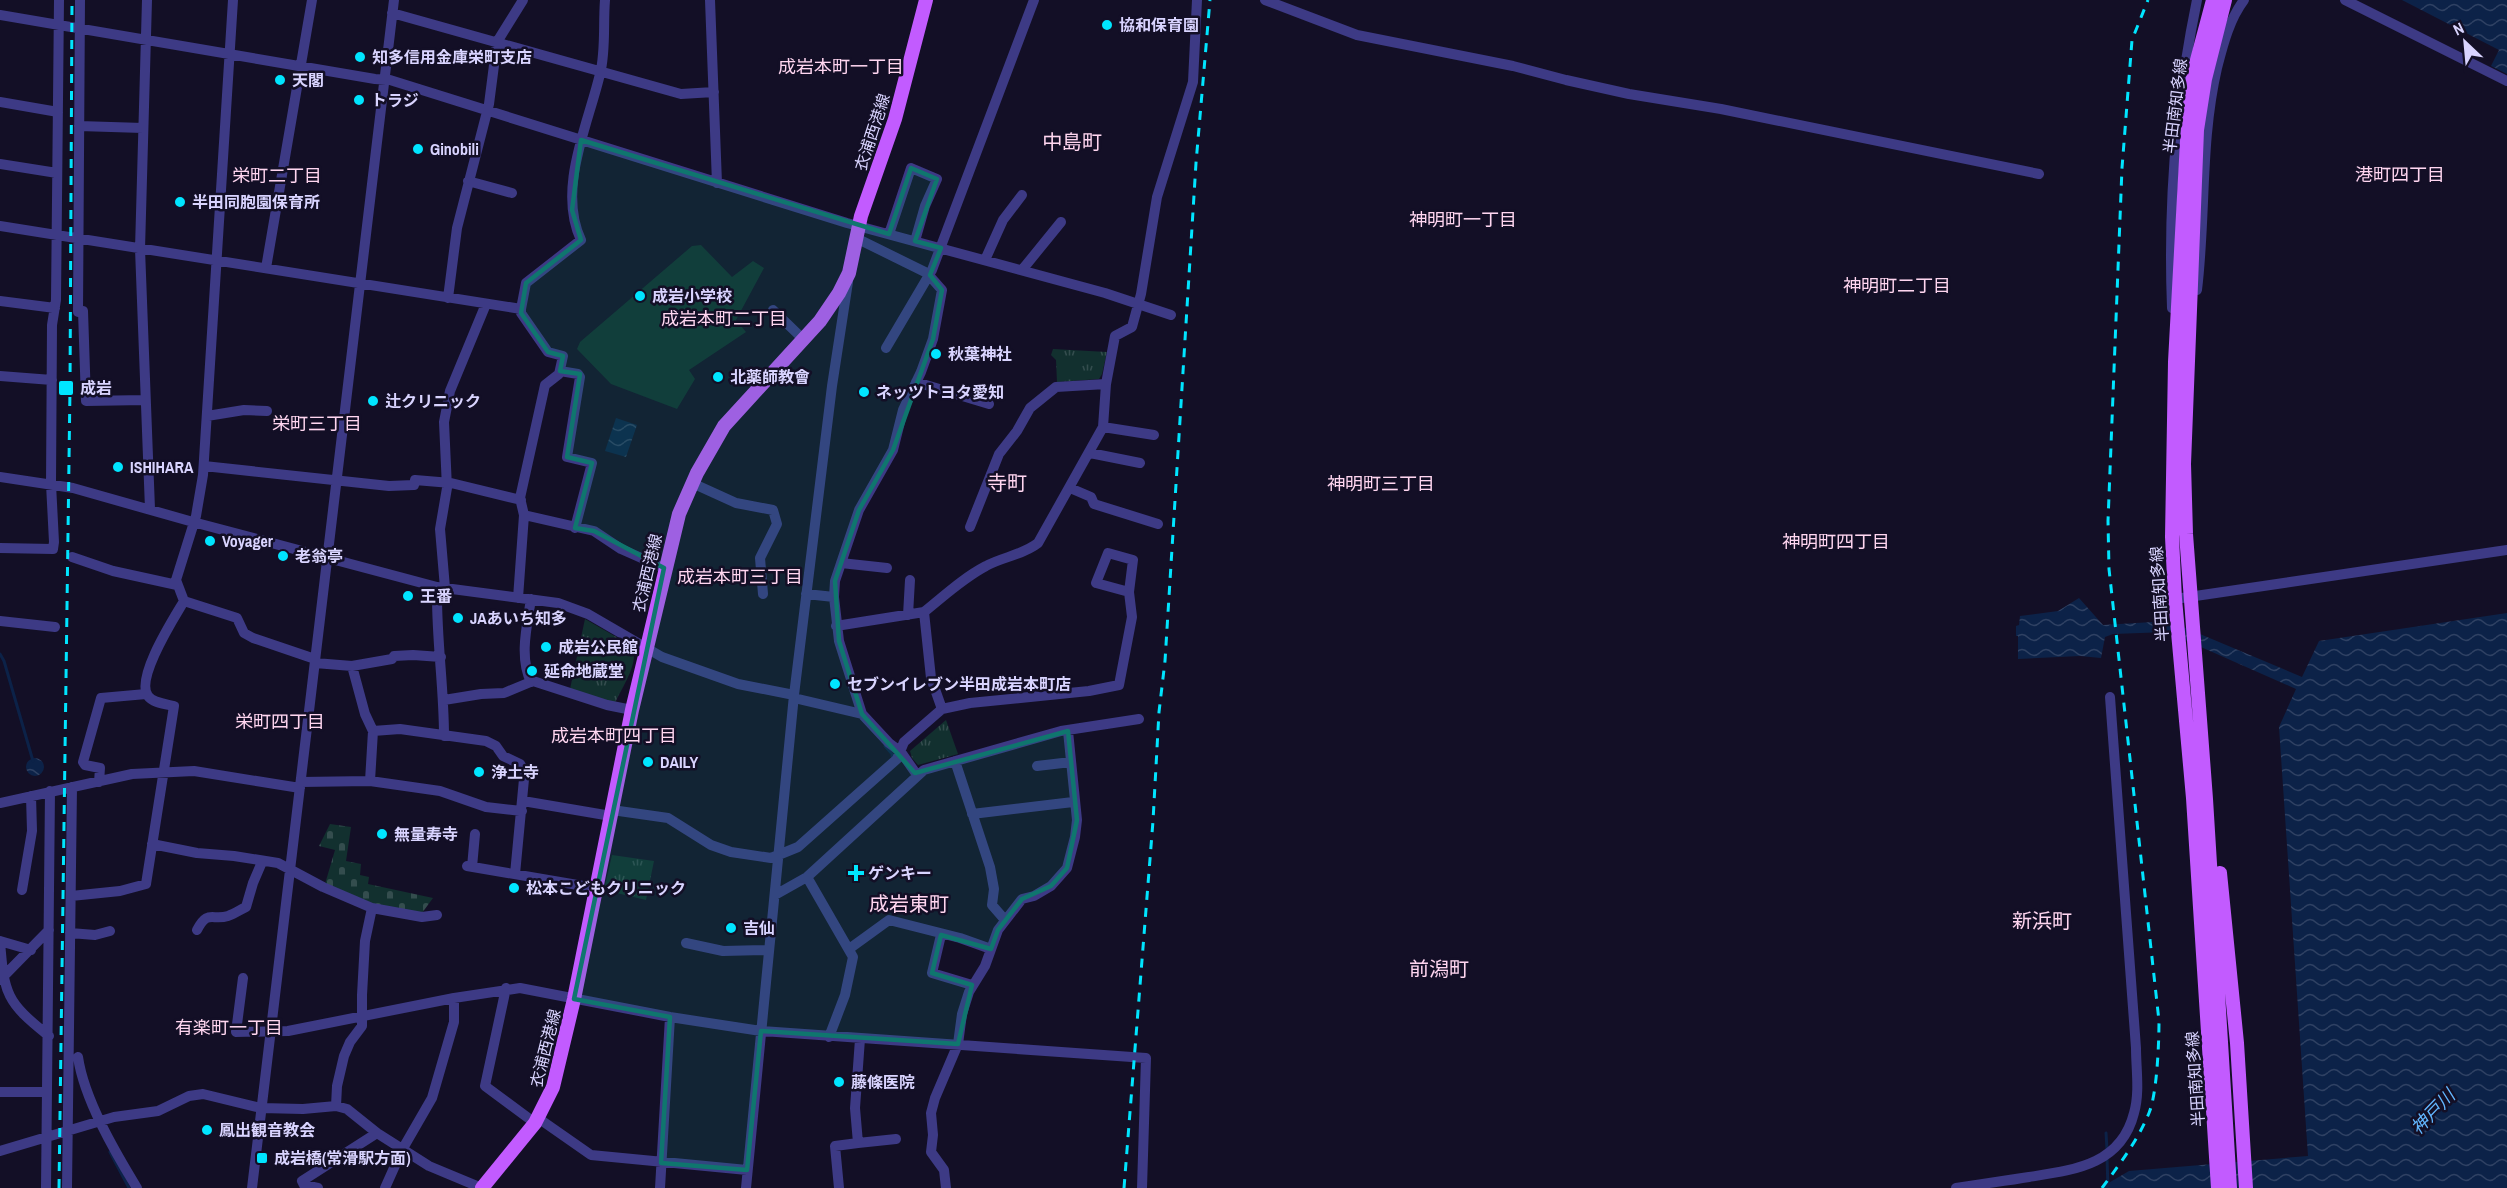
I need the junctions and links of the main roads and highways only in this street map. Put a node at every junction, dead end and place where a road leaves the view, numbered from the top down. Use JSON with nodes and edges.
{"nodes":[{"id":1,"x":926,"y":0,"type":"edge"},
{"id":2,"x":2213,"y":0,"type":"edge"},
{"id":3,"x":2225,"y":0,"type":"edge"},
{"id":4,"x":2199,"y":77,"type":"junction"},
{"id":5,"x":2181,"y":362,"type":"junction"},
{"id":6,"x":2206,"y":799,"type":"junction"},
{"id":7,"x":2221,"y":1144,"type":"junction"},
{"id":8,"x":482,"y":1188,"type":"edge"},
{"id":9,"x":2218,"y":1188,"type":"edge"},
{"id":10,"x":2230,"y":1188,"type":"edge"},
{"id":11,"x":2246,"y":1188,"type":"edge"}],
"edges":[{"from":1,"to":8,"type":"main road","name":"衣浦西港線"},
{"from":2,"to":4,"type":"main road","name":"半田南知多線"},
{"from":3,"to":4,"type":"main road","name":"半田南知多線"},
{"from":4,"to":5,"type":"main road","name":"半田南知多線"},
{"from":5,"to":6,"type":"main road","name":"半田南知多線"},
{"from":5,"to":7,"type":"main road","name":"半田南知多線"},
{"from":6,"to":7,"type":"main road","name":"半田南知多線"},
{"from":6,"to":11,"type":"main road"},
{"from":7,"to":9,"type":"main road","name":"半田南知多線"},
{"from":7,"to":10,"type":"main road","name":"半田南知多線"}]}
